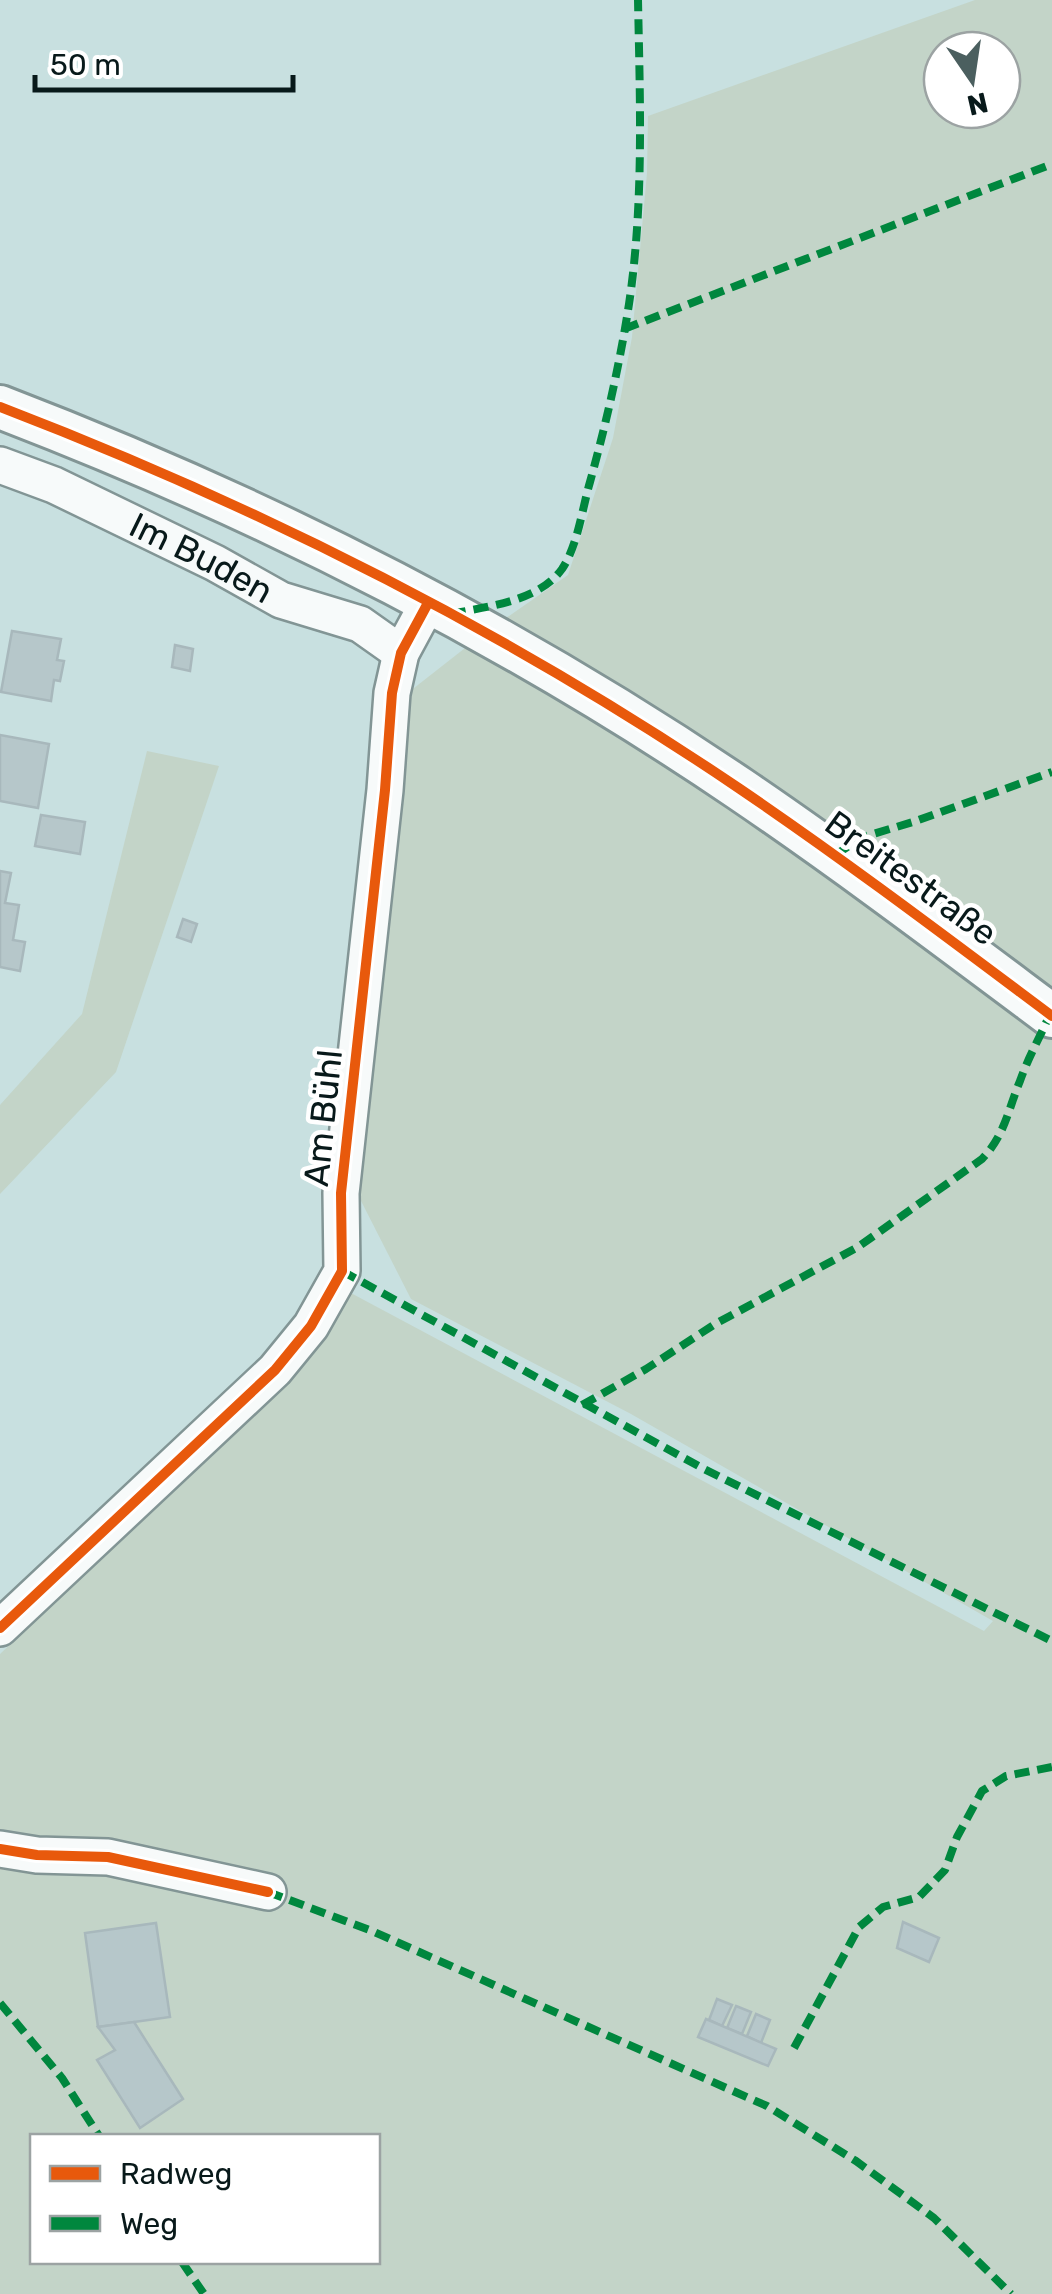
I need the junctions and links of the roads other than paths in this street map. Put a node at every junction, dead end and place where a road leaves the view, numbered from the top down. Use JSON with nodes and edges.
{"nodes":[{"id":1,"x":0,"y":407,"type":"edge"},
{"id":2,"x":0,"y":466,"type":"edge"},
{"id":3,"x":428,"y":604,"type":"junction"},
{"id":4,"x":401,"y":653,"type":"junction"},
{"id":5,"x":1052,"y":1016,"type":"edge"},
{"id":6,"x":0,"y":1628,"type":"edge"},
{"id":7,"x":0,"y":1849,"type":"edge"},
{"id":8,"x":268,"y":1892,"type":"dead end"}],
"edges":[{"from":1,"to":3,"type":"street","name":"Breitestraße"},
{"from":2,"to":4,"type":"street","name":"Im Buden"},
{"from":3,"to":4,"type":"street","name":"Am Bühl"},
{"from":3,"to":5,"type":"street","name":"Breitestraße"},
{"from":4,"to":6,"type":"street","name":"Am Bühl"},
{"from":7,"to":8,"type":"street"}]}
